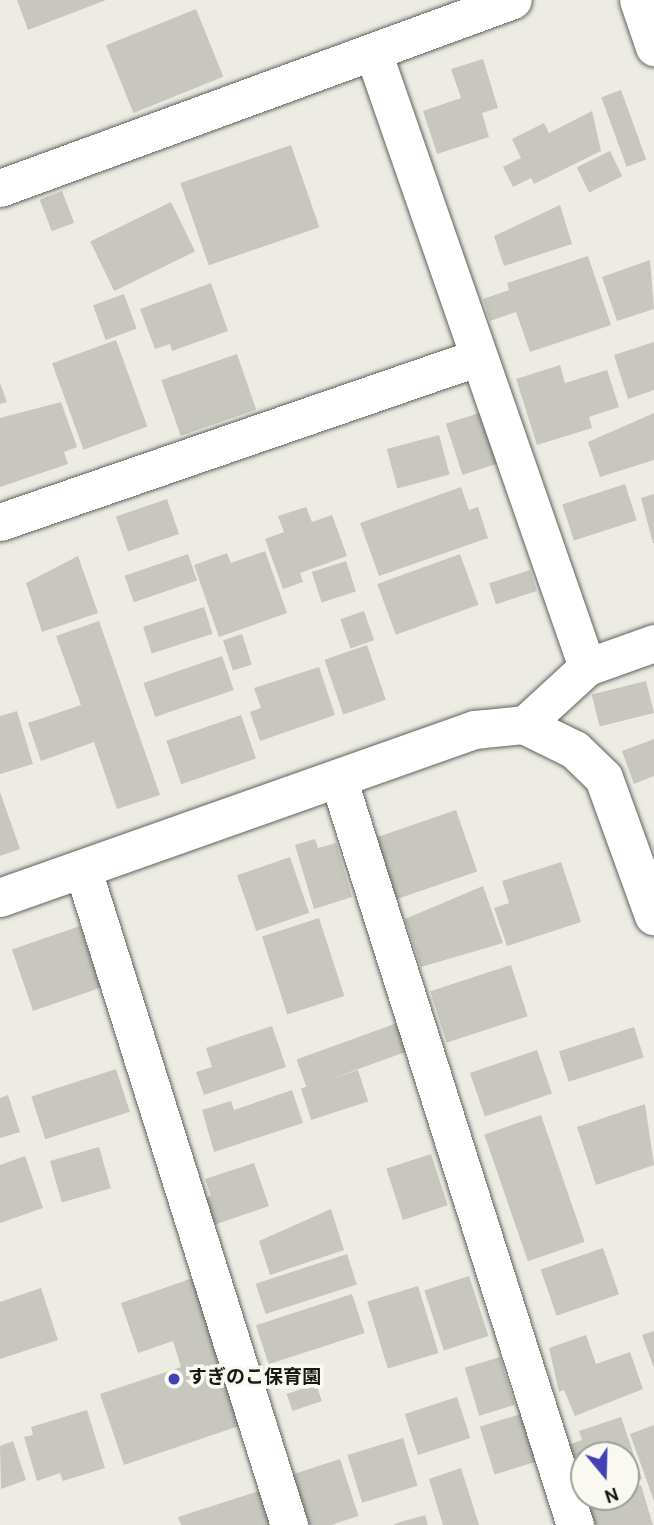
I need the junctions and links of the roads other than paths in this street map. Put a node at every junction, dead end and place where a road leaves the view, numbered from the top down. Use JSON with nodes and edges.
{"nodes":[{"id":1,"x":513,"y":0,"type":"edge"},
{"id":2,"x":638,"y":0,"type":"edge"},
{"id":3,"x":654,"y":47,"type":"edge"},
{"id":4,"x":373,"y":51,"type":"junction"},
{"id":5,"x":0,"y":188,"type":"edge"},
{"id":6,"x":476,"y":358,"type":"junction"},
{"id":7,"x":0,"y":522,"type":"edge"},
{"id":8,"x":654,"y":643,"type":"edge"},
{"id":9,"x":587,"y":667,"type":"junction"},
{"id":10,"x":524,"y":725,"type":"junction"},
{"id":11,"x":338,"y":778,"type":"junction"},
{"id":12,"x":83,"y":870,"type":"junction"},
{"id":13,"x":0,"y":898,"type":"edge"},
{"id":14,"x":654,"y":916,"type":"edge"},
{"id":15,"x":289,"y":1525,"type":"edge"},
{"id":16,"x":575,"y":1525,"type":"edge"}],
"edges":[{"from":1,"to":4,"type":"street"},
{"from":2,"to":3,"type":"street"},
{"from":4,"to":5,"type":"street"},
{"from":4,"to":6,"type":"street"},
{"from":6,"to":7,"type":"street"},
{"from":6,"to":9,"type":"street"},
{"from":8,"to":9,"type":"street"},
{"from":9,"to":10,"type":"street"},
{"from":10,"to":11,"type":"street"},
{"from":10,"to":14,"type":"street"},
{"from":11,"to":12,"type":"street"},
{"from":11,"to":16,"type":"street"},
{"from":12,"to":13,"type":"street"},
{"from":12,"to":15,"type":"street"}]}
